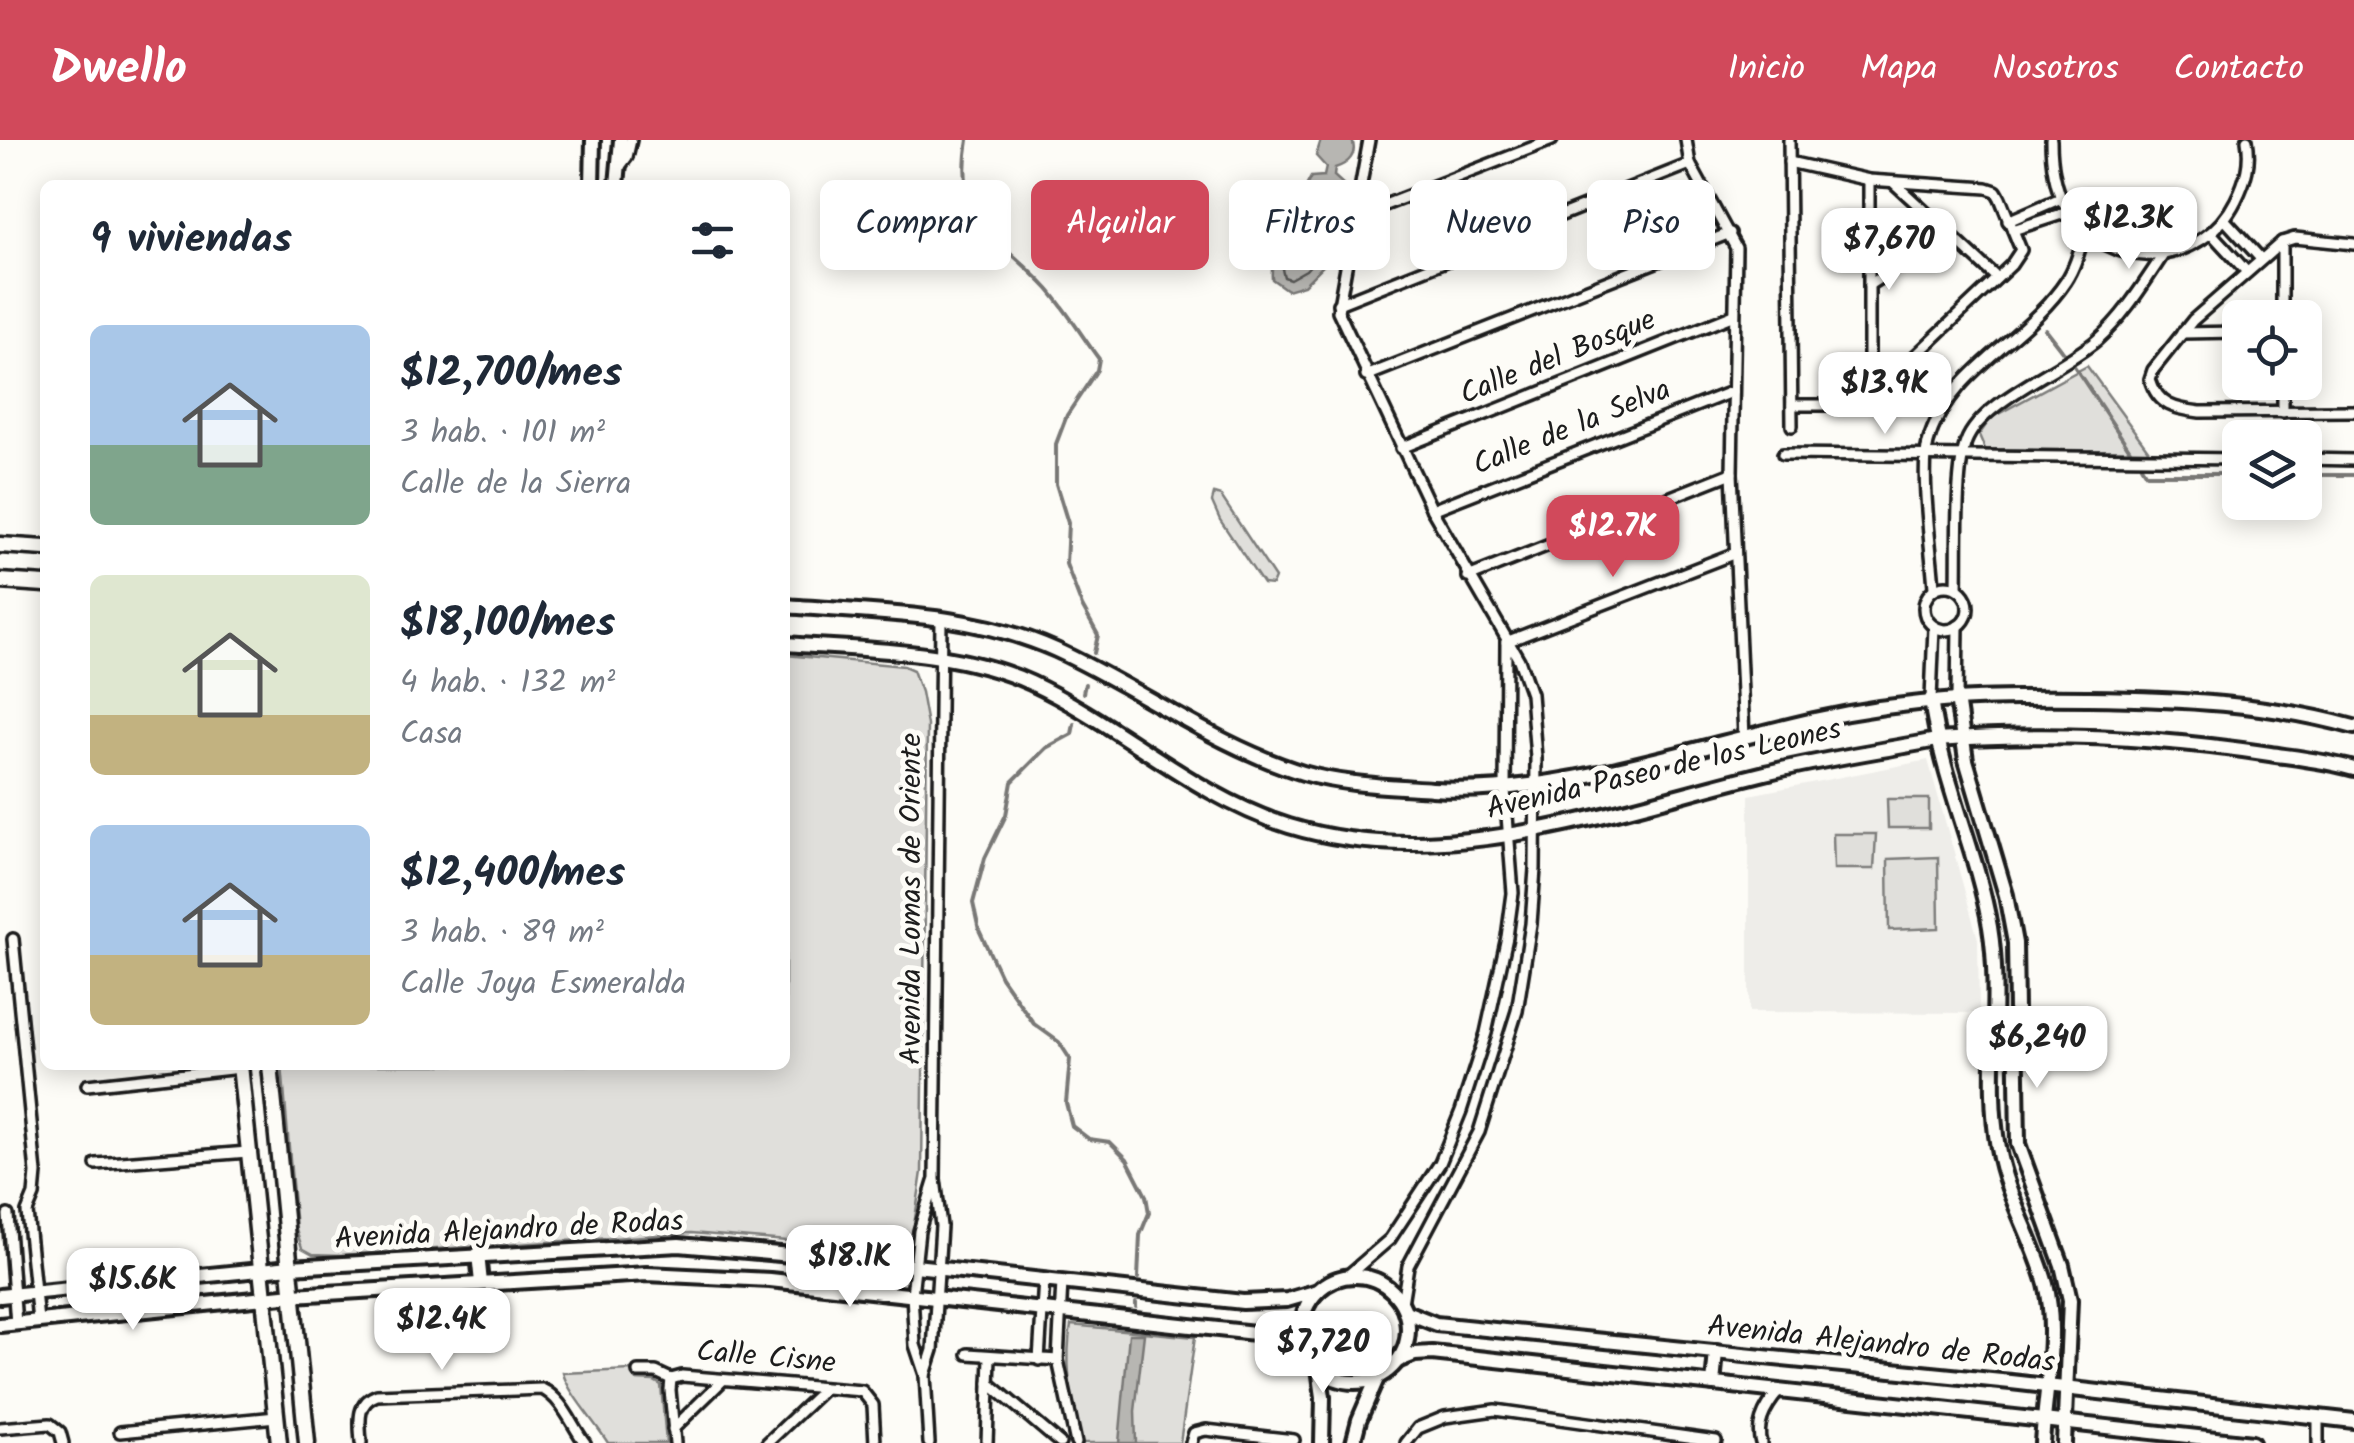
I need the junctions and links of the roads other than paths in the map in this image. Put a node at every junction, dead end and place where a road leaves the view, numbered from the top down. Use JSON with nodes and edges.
{"nodes":[{"id":1,"x":593,"y":140,"type":"edge"},
{"id":2,"x":621,"y":140,"type":"edge"},
{"id":3,"x":630,"y":140,"type":"edge"},
{"id":4,"x":1369,"y":140,"type":"edge"},
{"id":5,"x":1552,"y":140,"type":"edge"},
{"id":6,"x":1686,"y":140,"type":"edge"},
{"id":7,"x":1789,"y":140,"type":"edge"},
{"id":8,"x":2051,"y":140,"type":"edge"},
{"id":9,"x":2247,"y":140,"type":"edge"},
{"id":10,"x":1790,"y":162,"type":"junction"},
{"id":11,"x":1690,"y":164,"type":"junction"},
{"id":12,"x":618,"y":167,"type":"junction"},
{"id":13,"x":592,"y":180,"type":"edge"},
{"id":14,"x":617,"y":180,"type":"edge"},
{"id":15,"x":1361,"y":180,"type":"edge"},
{"id":16,"x":1869,"y":180,"type":"junction"},
{"id":17,"x":1894,"y":183,"type":"junction"},
{"id":18,"x":2061,"y":198,"type":"junction"},
{"id":19,"x":1390,"y":203,"type":"edge"},
{"id":20,"x":2068,"y":212,"type":"junction"},
{"id":21,"x":2226,"y":221,"type":"junction"},
{"id":22,"x":1939,"y":226,"type":"junction"},
{"id":23,"x":2010,"y":226,"type":"junction"},
{"id":24,"x":2085,"y":231,"type":"junction"},
{"id":25,"x":1730,"y":233,"type":"junction"},
{"id":26,"x":2212,"y":234,"type":"junction"},
{"id":27,"x":2282,"y":242,"type":"junction"},
{"id":28,"x":2354,"y":244,"type":"edge"},
{"id":29,"x":2162,"y":255,"type":"junction"},
{"id":30,"x":2262,"y":259,"type":"junction"},
{"id":31,"x":1345,"y":270,"type":"edge"},
{"id":32,"x":2247,"y":272,"type":"junction"},
{"id":33,"x":1996,"y":278,"type":"junction"},
{"id":34,"x":1869,"y":285,"type":"junction"},
{"id":35,"x":2282,"y":300,"type":"edge"},
{"id":36,"x":1338,"y":308,"type":"junction"},
{"id":37,"x":1734,"y":315,"type":"junction"},
{"id":38,"x":2222,"y":332,"type":"edge"},
{"id":39,"x":2182,"y":333,"type":"junction"},
{"id":40,"x":1366,"y":376,"type":"junction"},
{"id":41,"x":1731,"y":392,"type":"junction"},
{"id":42,"x":2283,"y":400,"type":"edge"},
{"id":43,"x":1792,"y":405,"type":"junction"},
{"id":44,"x":1869,"y":405,"type":"junction"},
{"id":45,"x":2354,"y":411,"type":"edge"},
{"id":46,"x":2283,"y":412,"type":"junction"},
{"id":47,"x":1792,"y":426,"type":"dead end"},
{"id":48,"x":1401,"y":448,"type":"junction"},
{"id":49,"x":1784,"y":454,"type":"dead end"},
{"id":50,"x":1926,"y":457,"type":"junction"},
{"id":51,"x":1962,"y":458,"type":"junction"},
{"id":52,"x":2222,"y":459,"type":"edge"},
{"id":53,"x":2322,"y":459,"type":"edge"},
{"id":54,"x":2354,"y":460,"type":"edge"},
{"id":55,"x":1732,"y":473,"type":"junction"},
{"id":56,"x":1432,"y":510,"type":"junction"},
{"id":57,"x":0,"y":545,"type":"edge"},
{"id":58,"x":40,"y":548,"type":"edge"},
{"id":59,"x":1733,"y":554,"type":"junction"},
{"id":60,"x":1468,"y":576,"type":"junction"},
{"id":61,"x":0,"y":581,"type":"edge"},
{"id":62,"x":40,"y":584,"type":"edge"},
{"id":63,"x":1934,"y":588,"type":"junction"},
{"id":64,"x":1956,"y":588,"type":"junction"},
{"id":65,"x":790,"y":606,"type":"edge"},
{"id":66,"x":941,"y":619,"type":"junction"},
{"id":67,"x":1958,"y":626,"type":"junction"},
{"id":68,"x":1934,"y":627,"type":"junction"},
{"id":69,"x":1506,"y":642,"type":"junction"},
{"id":70,"x":790,"y":644,"type":"edge"},
{"id":71,"x":939,"y":656,"type":"junction"},
{"id":72,"x":1956,"y":698,"type":"junction"},
{"id":73,"x":1932,"y":699,"type":"junction"},
{"id":74,"x":2354,"y":727,"type":"edge"},
{"id":75,"x":1744,"y":738,"type":"junction"},
{"id":76,"x":1962,"y":738,"type":"junction"},
{"id":77,"x":1936,"y":740,"type":"junction"},
{"id":78,"x":2354,"y":769,"type":"edge"},
{"id":79,"x":1535,"y":785,"type":"junction"},
{"id":80,"x":1505,"y":790,"type":"junction"},
{"id":81,"x":1536,"y":832,"type":"junction"},
{"id":82,"x":1510,"y":835,"type":"junction"},
{"id":83,"x":13,"y":939,"type":"dead end"},
{"id":84,"x":208,"y":1070,"type":"edge"},
{"id":85,"x":240,"y":1070,"type":"edge"},
{"id":86,"x":270,"y":1070,"type":"edge"},
{"id":87,"x":87,"y":1085,"type":"dead end"},
{"id":88,"x":248,"y":1152,"type":"junction"},
{"id":89,"x":1440,"y":1163,"type":"junction"},
{"id":90,"x":96,"y":1164,"type":"dead end"},
{"id":91,"x":1460,"y":1171,"type":"junction"},
{"id":92,"x":935,"y":1179,"type":"junction"},
{"id":93,"x":28,"y":1212,"type":"junction"},
{"id":94,"x":4,"y":1213,"type":"edge"},
{"id":95,"x":645,"y":1245,"type":"junction"},
{"id":96,"x":478,"y":1254,"type":"junction"},
{"id":97,"x":290,"y":1266,"type":"junction"},
{"id":98,"x":915,"y":1266,"type":"junction"},
{"id":99,"x":938,"y":1268,"type":"junction"},
{"id":100,"x":259,"y":1270,"type":"junction"},
{"id":101,"x":647,"y":1274,"type":"junction"},
{"id":102,"x":1346,"y":1277,"type":"junction"},
{"id":103,"x":1044,"y":1279,"type":"junction"},
{"id":104,"x":1062,"y":1282,"type":"junction"},
{"id":105,"x":481,"y":1283,"type":"junction"},
{"id":106,"x":1318,"y":1291,"type":"junction"},
{"id":107,"x":36,"y":1292,"type":"junction"},
{"id":108,"x":6,"y":1295,"type":"edge"},
{"id":109,"x":293,"y":1295,"type":"junction"},
{"id":110,"x":912,"y":1295,"type":"junction"},
{"id":111,"x":934,"y":1297,"type":"junction"},
{"id":112,"x":262,"y":1298,"type":"junction"},
{"id":113,"x":1404,"y":1308,"type":"junction"},
{"id":114,"x":1042,"y":1309,"type":"junction"},
{"id":115,"x":1060,"y":1311,"type":"junction"},
{"id":116,"x":38,"y":1322,"type":"junction"},
{"id":117,"x":16,"y":1324,"type":"junction"},
{"id":118,"x":0,"y":1326,"type":"edge"},
{"id":119,"x":1716,"y":1352,"type":"junction"},
{"id":120,"x":968,"y":1354,"type":"dead end"},
{"id":121,"x":1309,"y":1354,"type":"junction"},
{"id":122,"x":990,"y":1357,"type":"junction"},
{"id":123,"x":1039,"y":1360,"type":"junction"},
{"id":124,"x":1058,"y":1360,"type":"junction"},
{"id":125,"x":1397,"y":1361,"type":"junction"},
{"id":126,"x":1319,"y":1368,"type":"junction"},
{"id":127,"x":638,"y":1372,"type":"dead end"},
{"id":128,"x":925,"y":1375,"type":"junction"},
{"id":129,"x":1378,"y":1376,"type":"junction"},
{"id":130,"x":672,"y":1379,"type":"junction"},
{"id":131,"x":723,"y":1380,"type":"junction"},
{"id":132,"x":988,"y":1383,"type":"junction"},
{"id":133,"x":1713,"y":1384,"type":"junction"},
{"id":134,"x":2046,"y":1386,"type":"junction"},
{"id":135,"x":824,"y":1389,"type":"junction"},
{"id":136,"x":2068,"y":1389,"type":"junction"},
{"id":137,"x":1779,"y":1391,"type":"junction"},
{"id":138,"x":276,"y":1417,"type":"junction"},
{"id":139,"x":2318,"y":1418,"type":"junction"},
{"id":140,"x":2043,"y":1421,"type":"junction"},
{"id":141,"x":2354,"y":1421,"type":"edge"},
{"id":142,"x":2065,"y":1423,"type":"junction"},
{"id":143,"x":0,"y":1428,"type":"edge"},
{"id":144,"x":673,"y":1428,"type":"junction"},
{"id":145,"x":120,"y":1432,"type":"dead end"},
{"id":146,"x":1192,"y":1438,"type":"edge"},
{"id":147,"x":62,"y":1439,"type":"edge"},
{"id":148,"x":1267,"y":1440,"type":"edge"},
{"id":149,"x":1294,"y":1440,"type":"dead end"},
{"id":150,"x":1671,"y":1440,"type":"edge"},
{"id":151,"x":1716,"y":1441,"type":"edge"},
{"id":152,"x":279,"y":1443,"type":"edge"},
{"id":153,"x":308,"y":1443,"type":"edge"},
{"id":154,"x":361,"y":1443,"type":"edge"},
{"id":155,"x":585,"y":1443,"type":"edge"},
{"id":156,"x":675,"y":1443,"type":"edge"},
{"id":157,"x":767,"y":1443,"type":"edge"},
{"id":158,"x":874,"y":1443,"type":"edge"},
{"id":159,"x":929,"y":1443,"type":"edge"},
{"id":160,"x":987,"y":1443,"type":"edge"},
{"id":161,"x":1060,"y":1443,"type":"edge"},
{"id":162,"x":1076,"y":1443,"type":"edge"},
{"id":163,"x":1322,"y":1443,"type":"edge"},
{"id":164,"x":1353,"y":1443,"type":"edge"},
{"id":165,"x":1406,"y":1443,"type":"edge"},
{"id":166,"x":1761,"y":1443,"type":"edge"},
{"id":167,"x":2042,"y":1443,"type":"edge"},
{"id":168,"x":2064,"y":1443,"type":"edge"},
{"id":169,"x":2252,"y":1443,"type":"edge"},
{"id":170,"x":2318,"y":1443,"type":"edge"}],
"edges":[{"from":1,"to":13,"type":"street"},
{"from":2,"to":12,"type":"street"},
{"from":3,"to":12,"type":"street"},
{"from":4,"to":15,"type":"street"},
{"from":5,"to":19,"type":"street"},
{"from":6,"to":11,"type":"street"},
{"from":7,"to":10,"type":"street"},
{"from":8,"to":18,"type":"street"},
{"from":9,"to":21,"type":"street"},
{"from":10,"to":16,"type":"street"},
{"from":10,"to":43,"type":"street"},
{"from":11,"to":25,"type":"street"},
{"from":11,"to":36,"type":"street"},
{"from":12,"to":14,"type":"street"},
{"from":16,"to":17,"type":"street"},
{"from":16,"to":34,"type":"street"},
{"from":17,"to":22,"type":"street"},
{"from":17,"to":23,"type":"street"},
{"from":18,"to":20,"type":"street"},
{"from":18,"to":23,"type":"street"},
{"from":20,"to":23,"type":"street"},
{"from":20,"to":24,"type":"street"},
{"from":21,"to":26,"type":"street"},
{"from":21,"to":30,"type":"street"},
{"from":22,"to":33,"type":"street"},
{"from":22,"to":34,"type":"street"},
{"from":23,"to":33,"type":"street"},
{"from":24,"to":29,"type":"street"},
{"from":24,"to":50,"type":"street"},
{"from":25,"to":37,"type":"street"},
{"from":25,"to":40,"type":"street"},
{"from":26,"to":29,"type":"street"},
{"from":26,"to":32,"type":"street"},
{"from":27,"to":28,"type":"street"},
{"from":27,"to":30,"type":"street"},
{"from":27,"to":35,"type":"street"},
{"from":29,"to":51,"type":"street"},
{"from":30,"to":32,"type":"street"},
{"from":31,"to":36,"type":"street"},
{"from":32,"to":39,"type":"street"},
{"from":33,"to":44,"type":"street"},
{"from":34,"to":44,"type":"street"},
{"from":36,"to":40,"type":"street"},
{"from":37,"to":41,"type":"street"},
{"from":37,"to":48,"type":"street","name":"Calle del Bosque"},
{"from":38,"to":39,"type":"street"},
{"from":39,"to":46,"type":"street"},
{"from":40,"to":48,"type":"street"},
{"from":41,"to":55,"type":"street"},
{"from":41,"to":56,"type":"street","name":"Calle de la Selva"},
{"from":42,"to":46,"type":"street"},
{"from":43,"to":44,"type":"street"},
{"from":43,"to":47,"type":"street"},
{"from":45,"to":46,"type":"street"},
{"from":48,"to":56,"type":"street"},
{"from":49,"to":50,"type":"street"},
{"from":50,"to":51,"type":"street"},
{"from":50,"to":63,"type":"street"},
{"from":51,"to":52,"type":"street"},
{"from":51,"to":64,"type":"street"},
{"from":53,"to":54,"type":"street"},
{"from":55,"to":59,"type":"street"},
{"from":55,"to":60,"type":"street"},
{"from":56,"to":60,"type":"street"},
{"from":57,"to":58,"type":"main road"},
{"from":59,"to":69,"type":"street"},
{"from":59,"to":75,"type":"street"},
{"from":60,"to":69,"type":"street"},
{"from":61,"to":62,"type":"main road"},
{"from":63,"to":64,"type":"street"},
{"from":63,"to":68,"type":"street"},
{"from":64,"to":67,"type":"street"},
{"from":65,"to":66,"type":"street","name":"Avenida Paseo de los Leones"},
{"from":66,"to":71,"type":"street","name":"Avenida Lomas de Oriente"},
{"from":66,"to":80,"type":"street","name":"Avenida Paseo de los Leones"},
{"from":67,"to":68,"type":"street"},
{"from":67,"to":72,"type":"street"},
{"from":68,"to":73,"type":"street"},
{"from":69,"to":79,"type":"street"},
{"from":69,"to":80,"type":"street"},
{"from":70,"to":71,"type":"street","name":"Avenida Paseo de los Leones"},
{"from":71,"to":82,"type":"street","name":"Avenida Paseo de los Leones"},
{"from":71,"to":92,"type":"street","name":"Avenida Lomas de Oriente"},
{"from":72,"to":73,"type":"street","name":"Avenida Paseo de los Leones"},
{"from":72,"to":74,"type":"street","name":"Avenida Paseo de los Leones"},
{"from":72,"to":76,"type":"street"},
{"from":73,"to":75,"type":"street","name":"Avenida Paseo de los Leones"},
{"from":73,"to":77,"type":"street"},
{"from":75,"to":79,"type":"street","name":"Avenida Paseo de los Leones"},
{"from":76,"to":77,"type":"street","name":"Avenida Paseo de los Leones"},
{"from":76,"to":78,"type":"street","name":"Avenida Paseo de los Leones"},
{"from":76,"to":136,"type":"street"},
{"from":77,"to":81,"type":"street","name":"Avenida Paseo de los Leones"},
{"from":77,"to":134,"type":"street"},
{"from":79,"to":80,"type":"street","name":"Avenida Paseo de los Leones"},
{"from":79,"to":81,"type":"street"},
{"from":80,"to":82,"type":"street"},
{"from":81,"to":82,"type":"street","name":"Avenida Paseo de los Leones"},
{"from":81,"to":91,"type":"street"},
{"from":82,"to":89,"type":"street"},
{"from":83,"to":93,"type":"street"},
{"from":84,"to":87,"type":"street"},
{"from":85,"to":88,"type":"main road"},
{"from":86,"to":97,"type":"main road"},
{"from":88,"to":90,"type":"street"},
{"from":88,"to":100,"type":"main road"},
{"from":89,"to":91,"type":"street"},
{"from":89,"to":102,"type":"street"},
{"from":91,"to":113,"type":"street"},
{"from":92,"to":98,"type":"street","name":"Avenida Lomas de Oriente"},
{"from":92,"to":99,"type":"street","name":"Avenida Lomas de Oriente"},
{"from":93,"to":94,"type":"street"},
{"from":93,"to":107,"type":"street"},
{"from":94,"to":108,"type":"street"},
{"from":95,"to":96,"type":"street","name":"Avenida Alejandro de Rodas"},
{"from":95,"to":98,"type":"street","name":"Avenida Alejandro de Rodas"},
{"from":95,"to":101,"type":"street"},
{"from":96,"to":97,"type":"street","name":"Avenida Alejandro de Rodas"},
{"from":96,"to":105,"type":"street"},
{"from":97,"to":100,"type":"street","name":"Avenida Alejandro de Rodas"},
{"from":97,"to":109,"type":"main road"},
{"from":98,"to":99,"type":"street","name":"Avenida Alejandro de Rodas"},
{"from":98,"to":110,"type":"street","name":"Avenida Lomas de Oriente"},
{"from":99,"to":103,"type":"street","name":"Avenida Alejandro de Rodas"},
{"from":99,"to":111,"type":"street","name":"Avenida Lomas de Oriente"},
{"from":100,"to":107,"type":"street","name":"Avenida Alejandro de Rodas"},
{"from":100,"to":112,"type":"main road"},
{"from":101,"to":105,"type":"street","name":"Avenida Alejandro de Rodas"},
{"from":101,"to":110,"type":"street","name":"Avenida Alejandro de Rodas"},
{"from":102,"to":106,"type":"street"},
{"from":102,"to":113,"type":"street"},
{"from":103,"to":104,"type":"street","name":"Avenida Alejandro de Rodas"},
{"from":103,"to":114,"type":"street"},
{"from":104,"to":106,"type":"street","name":"Avenida Alejandro de Rodas"},
{"from":104,"to":115,"type":"street"},
{"from":105,"to":109,"type":"street","name":"Avenida Alejandro de Rodas"},
{"from":106,"to":121,"type":"street"},
{"from":107,"to":108,"type":"street","name":"Avenida Alejandro de Rodas"},
{"from":107,"to":116,"type":"street"},
{"from":108,"to":117,"type":"street"},
{"from":109,"to":112,"type":"street","name":"Avenida Alejandro de Rodas"},
{"from":109,"to":153,"type":"main road"},
{"from":110,"to":111,"type":"street","name":"Avenida Alejandro de Rodas"},
{"from":110,"to":128,"type":"street","name":"Avenida Lomas de Oriente"},
{"from":111,"to":114,"type":"street","name":"Avenida Alejandro de Rodas"},
{"from":111,"to":128,"type":"street","name":"Avenida Lomas de Oriente"},
{"from":112,"to":116,"type":"street","name":"Avenida Alejandro de Rodas"},
{"from":112,"to":138,"type":"main road"},
{"from":113,"to":119,"type":"street","name":"Avenida Alejandro de Rodas"},
{"from":113,"to":125,"type":"street"},
{"from":114,"to":115,"type":"street","name":"Avenida Alejandro de Rodas"},
{"from":114,"to":123,"type":"street"},
{"from":115,"to":121,"type":"street","name":"Avenida Alejandro de Rodas"},
{"from":115,"to":124,"type":"street"},
{"from":116,"to":117,"type":"street","name":"Avenida Alejandro de Rodas"},
{"from":117,"to":118,"type":"street","name":"Avenida Alejandro de Rodas"},
{"from":119,"to":133,"type":"street"},
{"from":119,"to":134,"type":"street","name":"Avenida Alejandro de Rodas"},
{"from":120,"to":122,"type":"street"},
{"from":121,"to":126,"type":"street"},
{"from":122,"to":123,"type":"street"},
{"from":122,"to":132,"type":"street"},
{"from":123,"to":124,"type":"street"},
{"from":124,"to":162,"type":"street"},
{"from":125,"to":129,"type":"street"},
{"from":125,"to":133,"type":"street","name":"Avenida Alejandro de Rodas"},
{"from":126,"to":129,"type":"street"},
{"from":126,"to":163,"type":"street"},
{"from":127,"to":130,"type":"street","name":"Calle Cisne"},
{"from":128,"to":159,"type":"street","name":"Avenida Lomas de Oriente"},
{"from":129,"to":164,"type":"street"},
{"from":130,"to":131,"type":"street","name":"Calle Cisne"},
{"from":130,"to":144,"type":"street"},
{"from":131,"to":135,"type":"street","name":"Calle Cisne"},
{"from":131,"to":144,"type":"street"},
{"from":132,"to":160,"type":"street"},
{"from":132,"to":161,"type":"street"},
{"from":133,"to":137,"type":"street","name":"Avenida Alejandro de Rodas"},
{"from":134,"to":136,"type":"street","name":"Avenida Alejandro de Rodas"},
{"from":134,"to":140,"type":"street"},
{"from":135,"to":157,"type":"street"},
{"from":135,"to":158,"type":"street","name":"Calle Cisne"},
{"from":136,"to":139,"type":"street","name":"Avenida Alejandro de Rodas"},
{"from":136,"to":142,"type":"street"},
{"from":137,"to":140,"type":"street","name":"Avenida Alejandro de Rodas"},
{"from":137,"to":166,"type":"street"},
{"from":138,"to":145,"type":"street"},
{"from":138,"to":152,"type":"main road"},
{"from":139,"to":141,"type":"street","name":"Avenida Alejandro de Rodas"},
{"from":139,"to":170,"type":"street"},
{"from":140,"to":142,"type":"street","name":"Avenida Alejandro de Rodas"},
{"from":140,"to":167,"type":"street"},
{"from":142,"to":168,"type":"street"},
{"from":142,"to":169,"type":"street","name":"Avenida Alejandro de Rodas"},
{"from":143,"to":147,"type":"street"},
{"from":144,"to":156,"type":"street"},
{"from":146,"to":148,"type":"street"},
{"from":148,"to":149,"type":"street"},
{"from":150,"to":151,"type":"street"},
{"from":150,"to":165,"type":"street"},
{"from":154,"to":155,"type":"street"}]}
